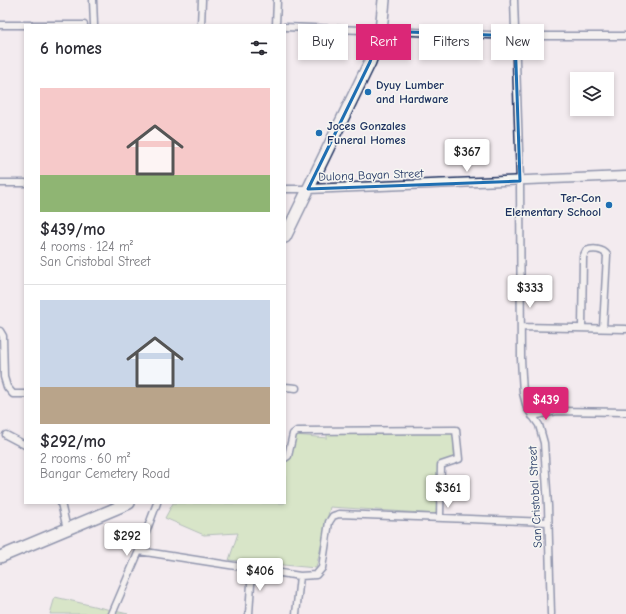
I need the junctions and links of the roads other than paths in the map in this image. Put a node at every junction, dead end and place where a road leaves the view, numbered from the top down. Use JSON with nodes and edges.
{"nodes":[{"id":1,"x":94,"y":0,"type":"edge"},
{"id":2,"x":202,"y":0,"type":"edge"},
{"id":3,"x":277,"y":0,"type":"edge"},
{"id":4,"x":384,"y":0,"type":"edge"},
{"id":5,"x":514,"y":0,"type":"edge"},
{"id":6,"x":94,"y":24,"type":"edge"},
{"id":7,"x":201,"y":24,"type":"edge"},
{"id":8,"x":276,"y":24,"type":"edge"},
{"id":9,"x":382,"y":24,"type":"edge"},
{"id":10,"x":515,"y":24,"type":"edge"},
{"id":11,"x":0,"y":25,"type":"edge"},
{"id":12,"x":24,"y":25,"type":"edge"},
{"id":13,"x":286,"y":27,"type":"edge"},
{"id":14,"x":356,"y":30,"type":"edge"},
{"id":15,"x":411,"y":32,"type":"edge"},
{"id":16,"x":491,"y":35,"type":"edge"},
{"id":17,"x":544,"y":36,"type":"edge"},
{"id":18,"x":626,"y":36,"type":"edge"},
{"id":19,"x":371,"y":60,"type":"edge"},
{"id":20,"x":516,"y":60,"type":"edge"},
{"id":21,"x":626,"y":176,"type":"edge"},
{"id":22,"x":520,"y":181,"type":"junction"},
{"id":23,"x":0,"y":183,"type":"edge"},
{"id":24,"x":24,"y":183,"type":"edge"},
{"id":25,"x":286,"y":189,"type":"edge"},
{"id":26,"x":308,"y":189,"type":"junction"},
{"id":27,"x":286,"y":235,"type":"edge"},
{"id":28,"x":521,"y":327,"type":"junction"},
{"id":29,"x":582,"y":328,"type":"junction"},
{"id":30,"x":603,"y":328,"type":"junction"},
{"id":31,"x":626,"y":329,"type":"edge"},
{"id":32,"x":0,"y":331,"type":"edge"},
{"id":33,"x":286,"y":387,"type":"edge"},
{"id":34,"x":296,"y":388,"type":"dead end"},
{"id":35,"x":24,"y":394,"type":"edge"},
{"id":36,"x":626,"y":412,"type":"edge"},
{"id":37,"x":532,"y":416,"type":"junction"},
{"id":38,"x":6,"y":435,"type":"dead end"},
{"id":39,"x":24,"y":444,"type":"edge"},
{"id":40,"x":286,"y":457,"type":"edge"},
{"id":41,"x":61,"y":504,"type":"edge"},
{"id":42,"x":127,"y":504,"type":"edge"},
{"id":43,"x":157,"y":504,"type":"edge"},
{"id":44,"x":440,"y":517,"type":"junction"},
{"id":45,"x":548,"y":522,"type":"junction"},
{"id":46,"x":67,"y":529,"type":"junction"},
{"id":47,"x":139,"y":552,"type":"junction"},
{"id":48,"x":0,"y":558,"type":"edge"},
{"id":49,"x":252,"y":569,"type":"junction"},
{"id":50,"x":300,"y":576,"type":"junction"},
{"id":51,"x":112,"y":614,"type":"edge"},
{"id":52,"x":249,"y":614,"type":"edge"},
{"id":53,"x":296,"y":614,"type":"edge"},
{"id":54,"x":551,"y":614,"type":"edge"}],
"edges":[{"from":1,"to":6,"type":"street"},
{"from":2,"to":7,"type":"street"},
{"from":3,"to":8,"type":"street"},
{"from":4,"to":9,"type":"highway"},
{"from":5,"to":10,"type":"street","name":"San Cristobal Street"},
{"from":11,"to":12,"type":"street"},
{"from":13,"to":14,"type":"street"},
{"from":15,"to":16,"type":"street"},
{"from":17,"to":18,"type":"street"},
{"from":19,"to":26,"type":"highway"},
{"from":20,"to":22,"type":"street","name":"San Cristobal Street"},
{"from":21,"to":22,"type":"street","name":"Dulong Bayan Street"},
{"from":22,"to":26,"type":"street","name":"Dulong Bayan Street"},
{"from":22,"to":28,"type":"street","name":"San Cristobal Street"},
{"from":23,"to":24,"type":"street"},
{"from":25,"to":26,"type":"street","name":"Dulong Bayan Street"},
{"from":26,"to":27,"type":"highway"},
{"from":28,"to":29,"type":"street"},
{"from":28,"to":37,"type":"street","name":"San Cristobal Street"},
{"from":29,"to":30,"type":"street"},
{"from":29,"to":30,"type":"street"},
{"from":30,"to":31,"type":"street"},
{"from":32,"to":35,"type":"street"},
{"from":33,"to":34,"type":"street"},
{"from":36,"to":37,"type":"street"},
{"from":37,"to":45,"type":"street","name":"San Cristobal Street"},
{"from":38,"to":39,"type":"street"},
{"from":40,"to":44,"type":"street"},
{"from":41,"to":46,"type":"street"},
{"from":42,"to":46,"type":"highway"},
{"from":43,"to":47,"type":"street"},
{"from":44,"to":45,"type":"street"},
{"from":44,"to":50,"type":"street"},
{"from":45,"to":54,"type":"street","name":"San Cristobal Street"},
{"from":46,"to":48,"type":"highway"},
{"from":47,"to":49,"type":"street"},
{"from":47,"to":51,"type":"street"},
{"from":49,"to":50,"type":"street"},
{"from":49,"to":52,"type":"street"},
{"from":50,"to":53,"type":"street"}]}
